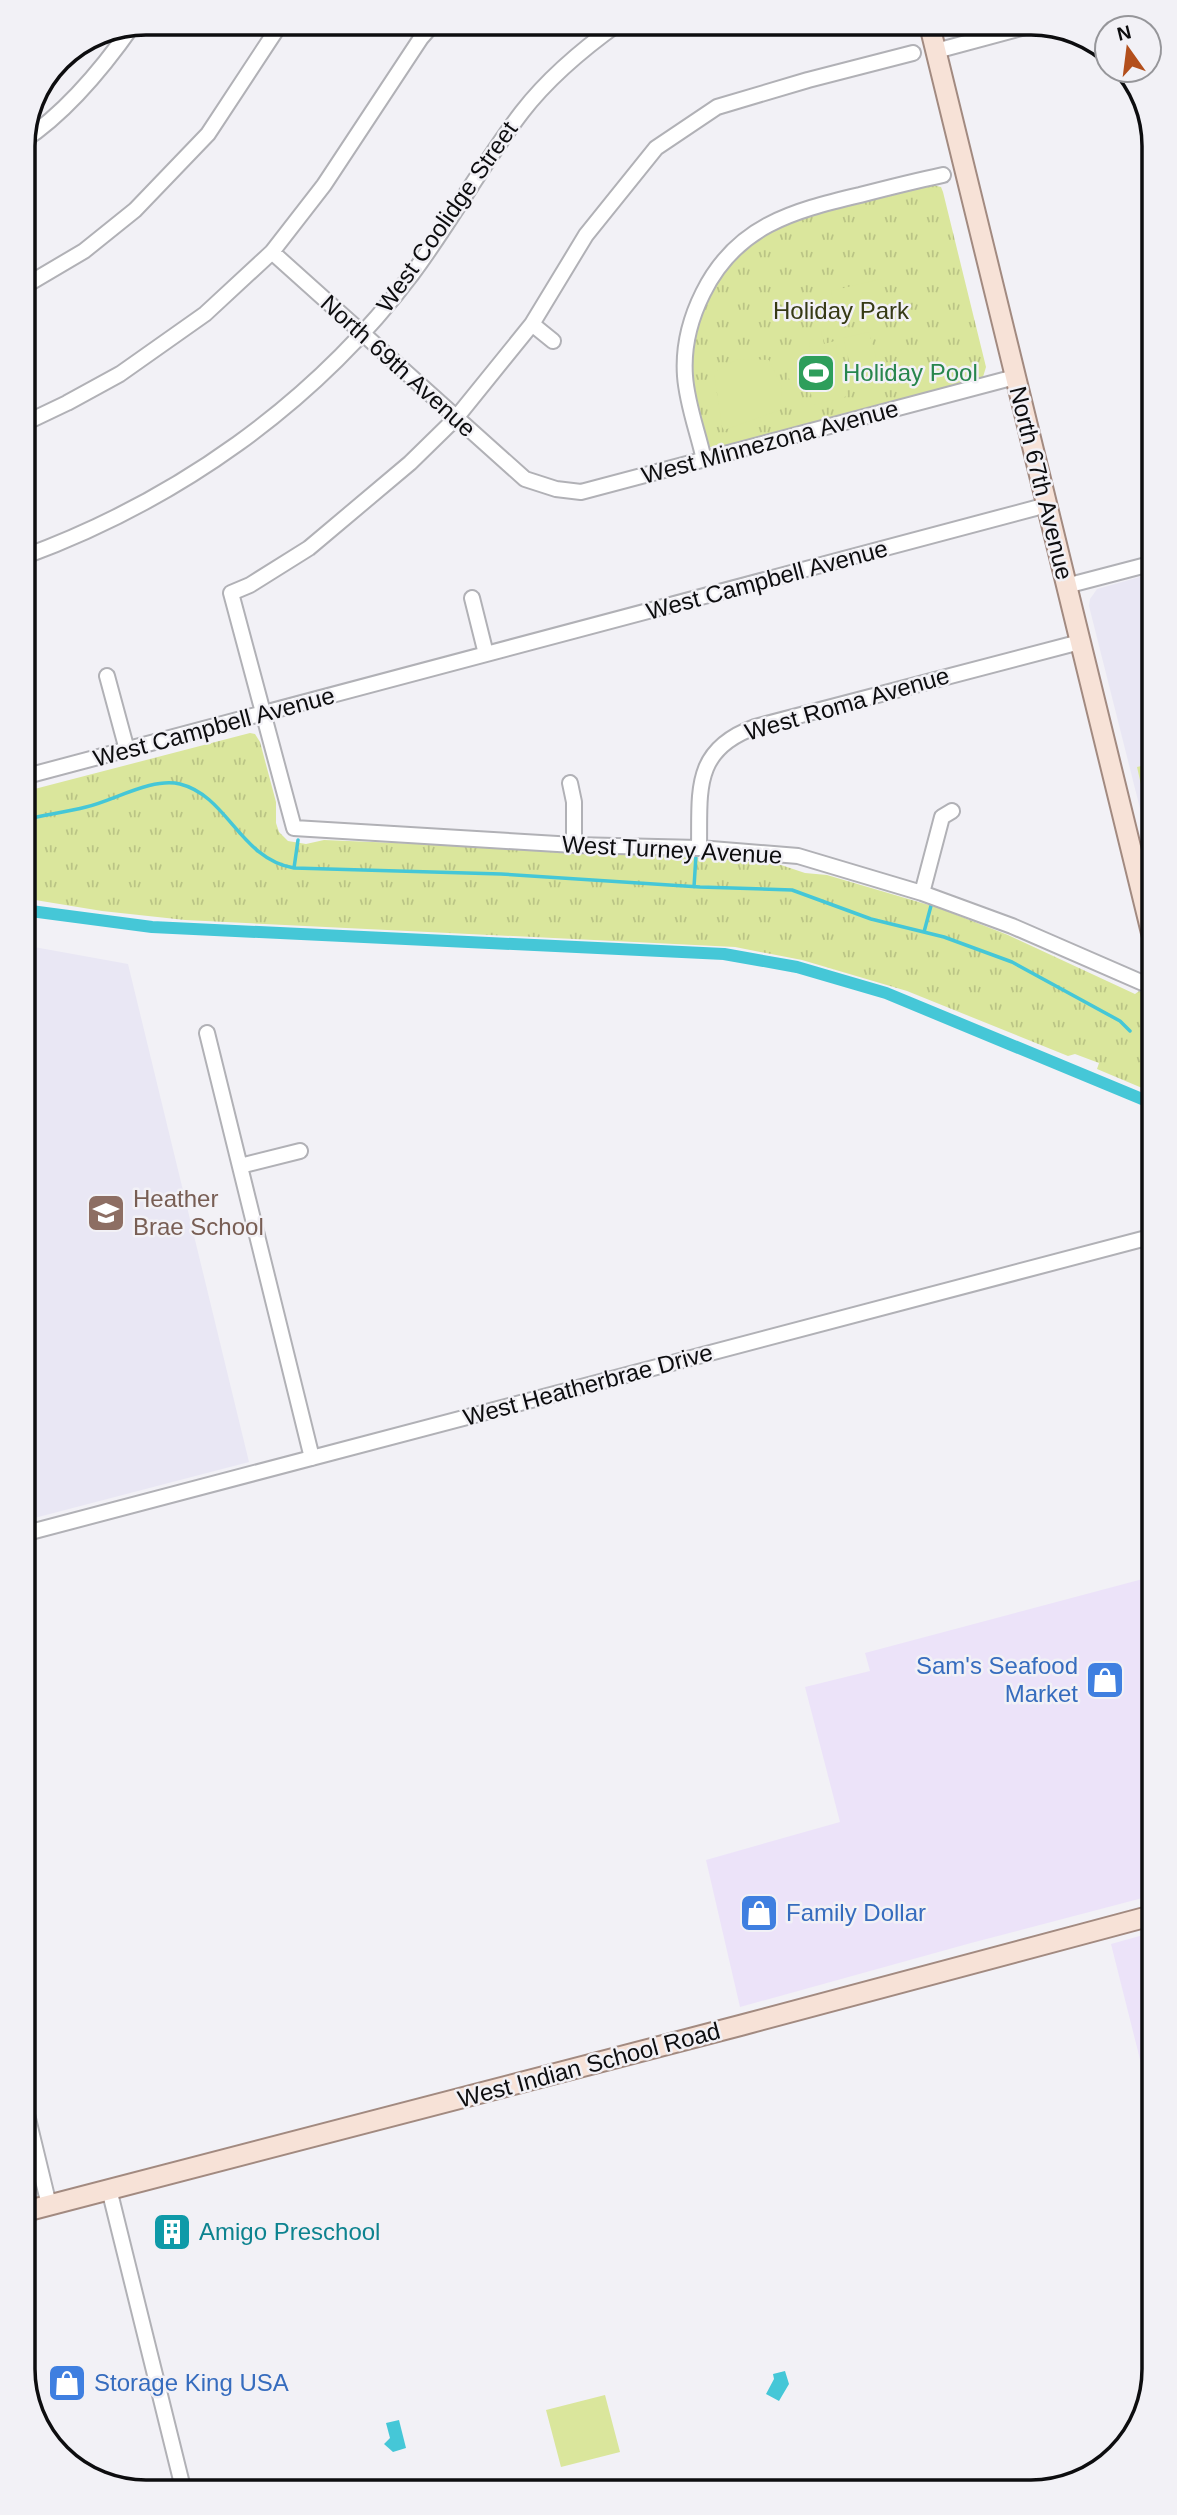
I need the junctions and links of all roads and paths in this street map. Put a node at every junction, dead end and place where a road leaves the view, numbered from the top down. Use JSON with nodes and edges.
{"nodes":[{"id":1,"x":273,"y":35,"type":"edge"},
{"id":2,"x":424,"y":35,"type":"edge"},
{"id":3,"x":605,"y":35,"type":"edge"},
{"id":4,"x":932,"y":35,"type":"edge"},
{"id":5,"x":995,"y":35,"type":"edge"},
{"id":6,"x":123,"y":37,"type":"edge"},
{"id":7,"x":936,"y":51,"type":"junction"},
{"id":8,"x":914,"y":53,"type":"dead end"},
{"id":9,"x":36,"y":130,"type":"edge"},
{"id":10,"x":943,"y":175,"type":"dead end"},
{"id":11,"x":272,"y":253,"type":"junction"},
{"id":12,"x":35,"y":280,"type":"edge"},
{"id":13,"x":532,"y":324,"type":"junction"},
{"id":14,"x":362,"y":334,"type":"junction"},
{"id":15,"x":553,"y":341,"type":"dead end"},
{"id":16,"x":1015,"y":377,"type":"junction"},
{"id":17,"x":35,"y":418,"type":"edge"},
{"id":18,"x":456,"y":418,"type":"junction"},
{"id":19,"x":704,"y":460,"type":"junction"},
{"id":20,"x":525,"y":479,"type":"joint"},
{"id":21,"x":1047,"y":505,"type":"junction"},
{"id":22,"x":35,"y":552,"type":"edge"},
{"id":23,"x":1142,"y":566,"type":"edge"},
{"id":24,"x":1066,"y":586,"type":"junction"},
{"id":25,"x":472,"y":598,"type":"dead end"},
{"id":26,"x":1080,"y":642,"type":"junction"},
{"id":27,"x":486,"y":654,"type":"junction"},
{"id":28,"x":107,"y":676,"type":"dead end"},
{"id":29,"x":263,"y":714,"type":"junction"},
{"id":30,"x":127,"y":750,"type":"junction"},
{"id":31,"x":35,"y":774,"type":"edge"},
{"id":32,"x":570,"y":783,"type":"dead end"},
{"id":33,"x":952,"y":811,"type":"dead end"},
{"id":34,"x":574,"y":845,"type":"junction"},
{"id":35,"x":699,"y":848,"type":"junction"},
{"id":36,"x":1142,"y":871,"type":"edge"},
{"id":37,"x":922,"y":893,"type":"junction"},
{"id":38,"x":1142,"y":983,"type":"edge"},
{"id":39,"x":207,"y":1033,"type":"dead end"},
{"id":40,"x":300,"y":1151,"type":"dead end"},
{"id":41,"x":240,"y":1166,"type":"junction"},
{"id":42,"x":1142,"y":1239,"type":"edge"},
{"id":43,"x":312,"y":1458,"type":"junction"},
{"id":44,"x":35,"y":1531,"type":"edge"},
{"id":45,"x":1142,"y":1918,"type":"edge"},
{"id":46,"x":35,"y":2147,"type":"edge"},
{"id":47,"x":109,"y":2189,"type":"junction"},
{"id":48,"x":49,"y":2205,"type":"junction"},
{"id":49,"x":35,"y":2209,"type":"edge"},
{"id":50,"x":181,"y":2480,"type":"edge"}],
"edges":[{"from":1,"to":12,"type":"street"},
{"from":2,"to":11,"type":"street"},
{"from":3,"to":14,"type":"street","name":"West Coolidge Street"},
{"from":4,"to":7,"type":"main road","name":"North 67th Avenue"},
{"from":5,"to":7,"type":"street"},
{"from":6,"to":9,"type":"street"},
{"from":7,"to":16,"type":"main road","name":"North 67th Avenue"},
{"from":8,"to":13,"type":"street"},
{"from":10,"to":19,"type":"street"},
{"from":11,"to":14,"type":"street","name":"North 69th Avenue"},
{"from":11,"to":17,"type":"street"},
{"from":13,"to":15,"type":"street"},
{"from":13,"to":18,"type":"street"},
{"from":14,"to":18,"type":"street","name":"North 69th Avenue"},
{"from":14,"to":22,"type":"street","name":"West Coolidge Street"},
{"from":16,"to":19,"type":"street","name":"West Minnezona Avenue"},
{"from":16,"to":21,"type":"main road","name":"North 67th Avenue"},
{"from":18,"to":20,"type":"street","name":"North 69th Avenue"},
{"from":18,"to":29,"type":"street"},
{"from":19,"to":20,"type":"street","name":"West Minnezona Avenue"},
{"from":21,"to":24,"type":"main road","name":"North 67th Avenue"},
{"from":21,"to":27,"type":"street","name":"West Campbell Avenue"},
{"from":23,"to":24,"type":"street"},
{"from":24,"to":26,"type":"main road","name":"North 67th Avenue"},
{"from":25,"to":27,"type":"street"},
{"from":26,"to":35,"type":"street","name":"West Roma Avenue"},
{"from":26,"to":36,"type":"main road","name":"North 67th Avenue"},
{"from":27,"to":29,"type":"street","name":"West Campbell Avenue"},
{"from":28,"to":30,"type":"street"},
{"from":29,"to":30,"type":"street","name":"West Campbell Avenue"},
{"from":29,"to":34,"type":"street","name":"West Turney Avenue"},
{"from":30,"to":31,"type":"street","name":"West Campbell Avenue"},
{"from":32,"to":34,"type":"street"},
{"from":33,"to":37,"type":"street"},
{"from":34,"to":35,"type":"street","name":"West Turney Avenue"},
{"from":35,"to":37,"type":"street","name":"West Turney Avenue"},
{"from":37,"to":38,"type":"street","name":"West Turney Avenue"},
{"from":39,"to":41,"type":"street"},
{"from":40,"to":41,"type":"street"},
{"from":41,"to":43,"type":"street"},
{"from":42,"to":43,"type":"street","name":"West Heatherbrae Drive"},
{"from":43,"to":44,"type":"street","name":"West Heatherbrae Drive"},
{"from":45,"to":47,"type":"main road","name":"West Indian School Road"},
{"from":46,"to":48,"type":"street"},
{"from":47,"to":48,"type":"main road","name":"West Indian School Road"},
{"from":47,"to":50,"type":"street"},
{"from":48,"to":49,"type":"main road","name":"West Indian School Road"}]}
